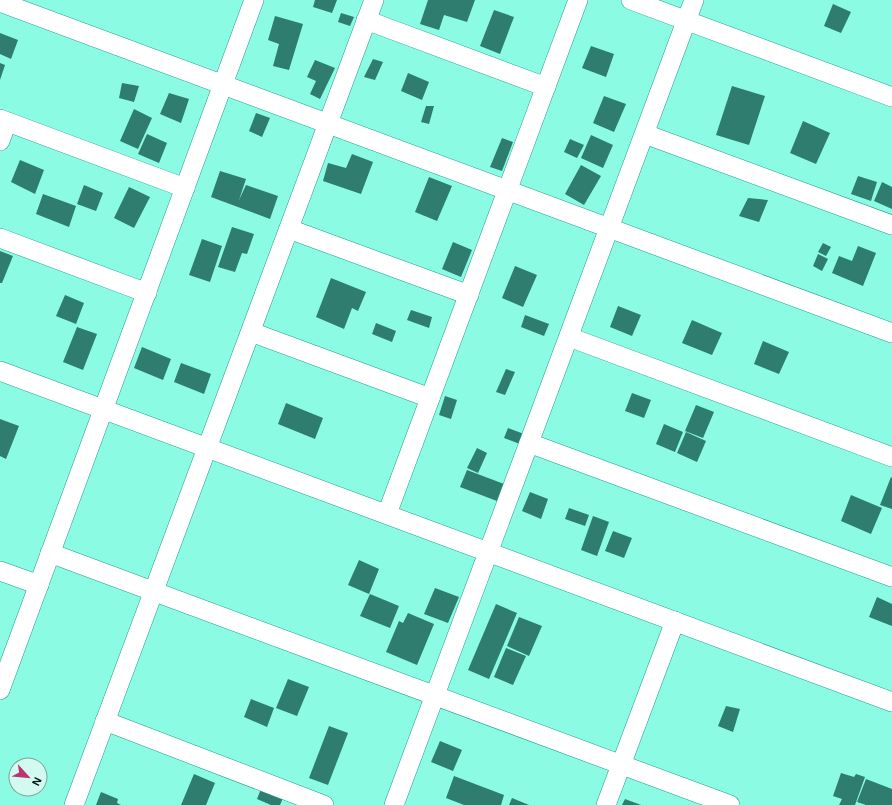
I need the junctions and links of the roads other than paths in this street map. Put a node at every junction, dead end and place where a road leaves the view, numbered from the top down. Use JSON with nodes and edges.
{"nodes":[{"id":1,"x":254,"y":0,"type":"edge"},
{"id":2,"x":374,"y":0,"type":"edge"},
{"id":3,"x":578,"y":0,"type":"edge"},
{"id":4,"x":631,"y":0,"type":"edge"},
{"id":5,"x":694,"y":0,"type":"edge"},
{"id":6,"x":0,"y":2,"type":"edge"},
{"id":7,"x":366,"y":20,"type":"junction"},
{"id":8,"x":687,"y":21,"type":"junction"},
{"id":9,"x":223,"y":85,"type":"junction"},
{"id":10,"x":546,"y":87,"type":"junction"},
{"id":11,"x":892,"y":97,"type":"edge"},
{"id":12,"x":4,"y":121,"type":"edge"},
{"id":13,"x":328,"y":124,"type":"junction"},
{"id":14,"x":645,"y":134,"type":"junction"},
{"id":15,"x":0,"y":141,"type":"edge"},
{"id":16,"x":185,"y":188,"type":"junction"},
{"id":17,"x":508,"y":190,"type":"junction"},
{"id":18,"x":892,"y":226,"type":"edge"},
{"id":19,"x":609,"y":228,"type":"junction"},
{"id":20,"x":289,"y":229,"type":"junction"},
{"id":21,"x":0,"y":238,"type":"edge"},
{"id":22,"x":146,"y":293,"type":"junction"},
{"id":23,"x":469,"y":295,"type":"junction"},
{"id":24,"x":251,"y":332,"type":"junction"},
{"id":25,"x":892,"y":333,"type":"edge"},
{"id":26,"x":569,"y":337,"type":"junction"},
{"id":27,"x":0,"y":371,"type":"edge"},
{"id":28,"x":430,"y":398,"type":"junction"},
{"id":29,"x":104,"y":409,"type":"junction"},
{"id":30,"x":529,"y":443,"type":"junction"},
{"id":31,"x":207,"y":448,"type":"junction"},
{"id":32,"x":892,"y":457,"type":"edge"},
{"id":33,"x":387,"y":514,"type":"junction"},
{"id":34,"x":489,"y":552,"type":"junction"},
{"id":35,"x":50,"y":553,"type":"junction"},
{"id":36,"x":0,"y":571,"type":"edge"},
{"id":37,"x":892,"y":577,"type":"edge"},
{"id":38,"x":39,"y":585,"type":"junction"},
{"id":39,"x":154,"y":591,"type":"junction"},
{"id":40,"x":674,"y":621,"type":"junction"},
{"id":41,"x":0,"y":690,"type":"edge"},
{"id":42,"x":435,"y":695,"type":"junction"},
{"id":43,"x":892,"y":702,"type":"edge"},
{"id":44,"x":105,"y":721,"type":"junction"},
{"id":45,"x":621,"y":764,"type":"junction"},
{"id":46,"x":74,"y":805,"type":"edge"},
{"id":47,"x":324,"y":805,"type":"edge"},
{"id":48,"x":394,"y":805,"type":"edge"},
{"id":49,"x":606,"y":805,"type":"edge"},
{"id":50,"x":730,"y":805,"type":"edge"}],
"edges":[{"from":1,"to":9,"type":"street"},
{"from":2,"to":7,"type":"street"},
{"from":3,"to":10,"type":"street"},
{"from":4,"to":8,"type":"street"},
{"from":5,"to":8,"type":"street"},
{"from":6,"to":9,"type":"street"},
{"from":7,"to":10,"type":"street"},
{"from":7,"to":13,"type":"street"},
{"from":8,"to":11,"type":"street"},
{"from":8,"to":14,"type":"street"},
{"from":9,"to":13,"type":"street"},
{"from":9,"to":16,"type":"street"},
{"from":10,"to":17,"type":"street"},
{"from":12,"to":15,"type":"street"},
{"from":12,"to":16,"type":"street"},
{"from":13,"to":17,"type":"street"},
{"from":13,"to":20,"type":"street"},
{"from":14,"to":18,"type":"street"},
{"from":14,"to":19,"type":"street"},
{"from":16,"to":22,"type":"street"},
{"from":17,"to":19,"type":"street"},
{"from":17,"to":23,"type":"street"},
{"from":19,"to":25,"type":"street"},
{"from":19,"to":26,"type":"street"},
{"from":20,"to":23,"type":"street"},
{"from":20,"to":24,"type":"street"},
{"from":21,"to":22,"type":"street"},
{"from":22,"to":29,"type":"street"},
{"from":23,"to":28,"type":"street"},
{"from":24,"to":28,"type":"street"},
{"from":24,"to":31,"type":"street"},
{"from":26,"to":30,"type":"street"},
{"from":26,"to":32,"type":"street"},
{"from":27,"to":29,"type":"street"},
{"from":28,"to":33,"type":"street"},
{"from":29,"to":31,"type":"street"},
{"from":29,"to":35,"type":"street"},
{"from":30,"to":34,"type":"street"},
{"from":30,"to":37,"type":"street"},
{"from":31,"to":33,"type":"street"},
{"from":31,"to":39,"type":"street"},
{"from":33,"to":34,"type":"street"},
{"from":34,"to":40,"type":"street"},
{"from":34,"to":42,"type":"street"},
{"from":35,"to":38,"type":"street"},
{"from":35,"to":39,"type":"street"},
{"from":36,"to":38,"type":"street"},
{"from":38,"to":41,"type":"street"},
{"from":39,"to":42,"type":"street"},
{"from":39,"to":44,"type":"street"},
{"from":40,"to":43,"type":"street"},
{"from":40,"to":45,"type":"street"},
{"from":42,"to":45,"type":"street"},
{"from":42,"to":48,"type":"street"},
{"from":44,"to":46,"type":"street"},
{"from":44,"to":47,"type":"street"},
{"from":45,"to":49,"type":"street"},
{"from":45,"to":50,"type":"street"}]}
